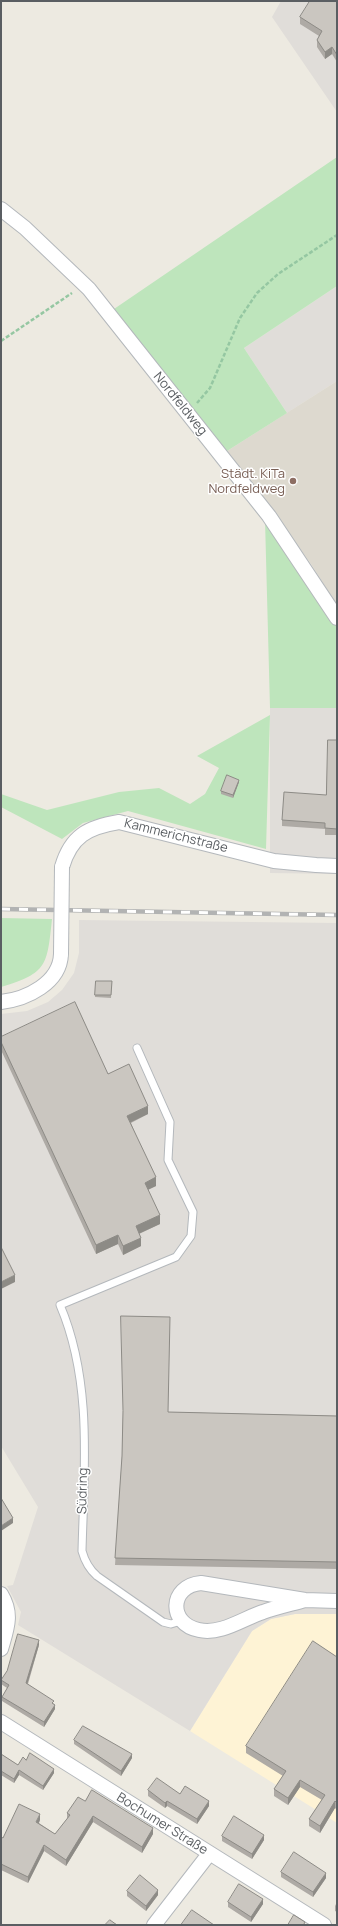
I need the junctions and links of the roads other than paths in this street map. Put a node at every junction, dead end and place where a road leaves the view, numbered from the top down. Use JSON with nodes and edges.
{"nodes":[{"id":1,"x":1,"y":209,"type":"edge"},
{"id":2,"x":337,"y":618,"type":"edge"},
{"id":3,"x":337,"y":866,"type":"edge"},
{"id":4,"x":1,"y":1002,"type":"edge"},
{"id":5,"x":137,"y":1048,"type":"dead end"},
{"id":6,"x":1,"y":1594,"type":"edge"},
{"id":7,"x":305,"y":1600,"type":"junction"},
{"id":8,"x":337,"y":1601,"type":"edge"},
{"id":9,"x":182,"y":1621,"type":"junction"},
{"id":10,"x":3,"y":1633,"type":"edge"},
{"id":11,"x":1,"y":1649,"type":"edge"},
{"id":12,"x":1,"y":1722,"type":"edge"},
{"id":13,"x":209,"y":1854,"type":"junction"},
{"id":14,"x":154,"y":1925,"type":"edge"},
{"id":15,"x":324,"y":1925,"type":"edge"}],
"edges":[{"from":1,"to":2,"type":"street","name":"Nordfeldweg"},
{"from":3,"to":4,"type":"street","name":"Kammerichstraße","bridge":true},
{"from":5,"to":9,"type":"lane","name":"Südring"},
{"from":6,"to":10,"type":"street"},
{"from":7,"to":8,"type":"street","name":"Südring"},
{"from":7,"to":9,"type":"street","name":"Südring"},
{"from":7,"to":9,"type":"street","name":"Südring"},
{"from":10,"to":11,"type":"street"},
{"from":12,"to":13,"type":"street","name":"Bochumer Straße"},
{"from":13,"to":14,"type":"street"},
{"from":13,"to":15,"type":"street","name":"Bochumer Straße"}]}
